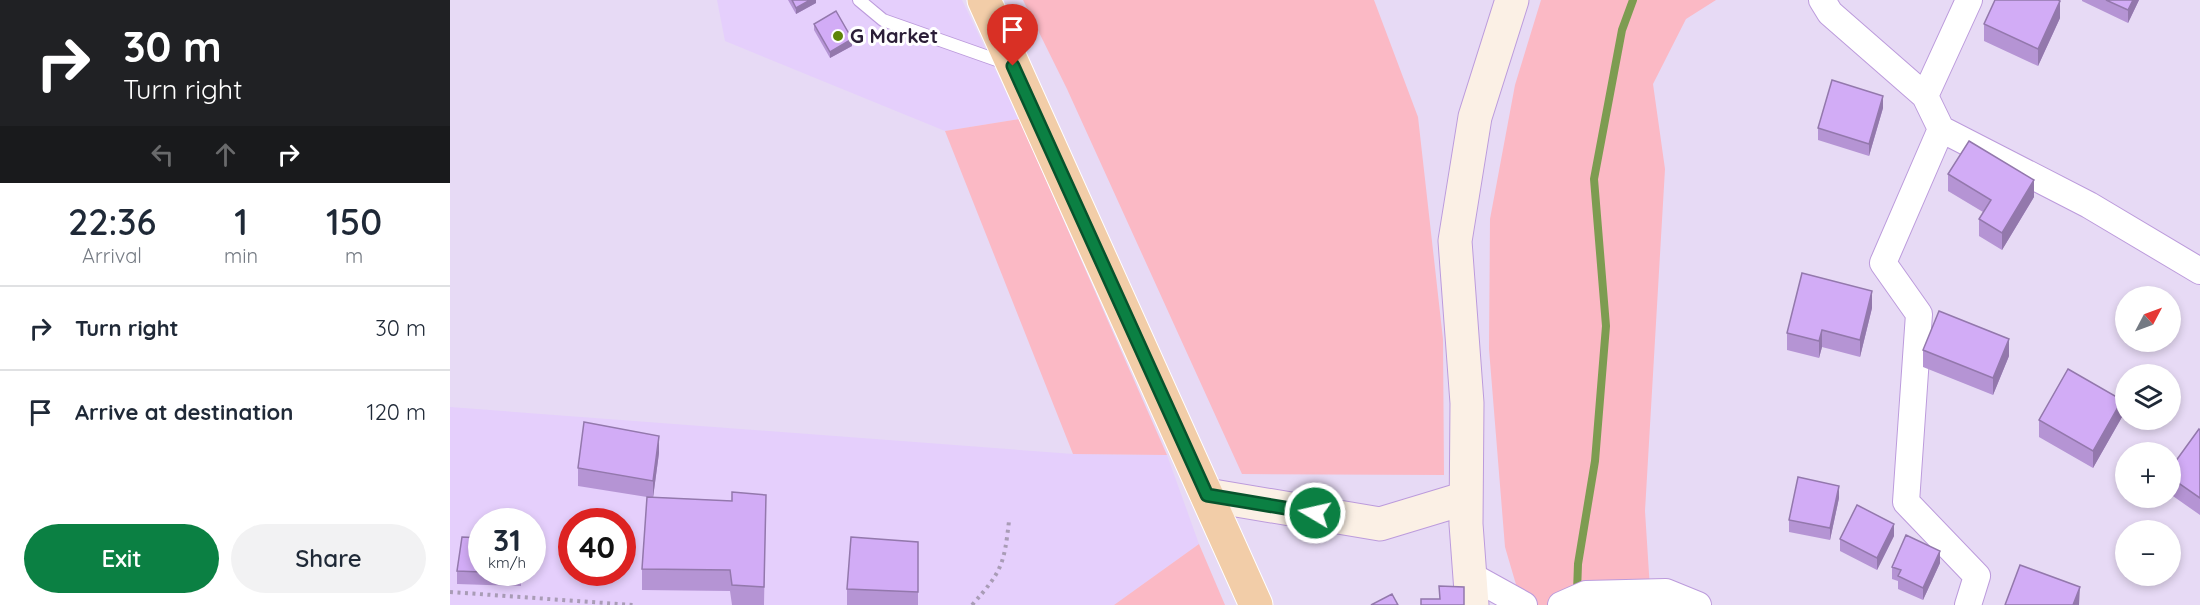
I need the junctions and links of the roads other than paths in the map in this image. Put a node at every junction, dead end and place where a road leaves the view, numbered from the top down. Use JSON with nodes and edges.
{"nodes":[{"id":1,"x":859,"y":0,"type":"edge"},
{"id":2,"x":984,"y":0,"type":"edge"},
{"id":3,"x":1512,"y":0,"type":"edge"},
{"id":4,"x":1822,"y":0,"type":"edge"},
{"id":5,"x":1970,"y":0,"type":"edge"},
{"id":6,"x":1013,"y":66,"type":"junction"},
{"id":7,"x":1925,"y":96,"type":"junction"},
{"id":8,"x":1941,"y":129,"type":"junction"},
{"id":9,"x":2200,"y":270,"type":"edge"},
{"id":10,"x":1207,"y":495,"type":"junction"},
{"id":11,"x":1466,"y":498,"type":"junction"},
{"id":12,"x":1471,"y":590,"type":"edge"},
{"id":13,"x":1256,"y":605,"type":"edge"},
{"id":14,"x":1524,"y":605,"type":"edge"},
{"id":15,"x":1561,"y":605,"type":"edge"},
{"id":16,"x":1698,"y":605,"type":"edge"},
{"id":17,"x":1968,"y":605,"type":"edge"}],
"edges":[{"from":1,"to":6,"type":"lane"},
{"from":2,"to":6,"type":"highway"},
{"from":3,"to":11,"type":"street"},
{"from":4,"to":7,"type":"street"},
{"from":5,"to":7,"type":"street"},
{"from":6,"to":10,"type":"highway"},
{"from":7,"to":8,"type":"street"},
{"from":8,"to":9,"type":"street"},
{"from":8,"to":17,"type":"street"},
{"from":10,"to":11,"type":"street"},
{"from":10,"to":13,"type":"highway"},
{"from":11,"to":12,"type":"street"},
{"from":12,"to":14,"type":"street"},
{"from":15,"to":16,"type":"street"}]}
